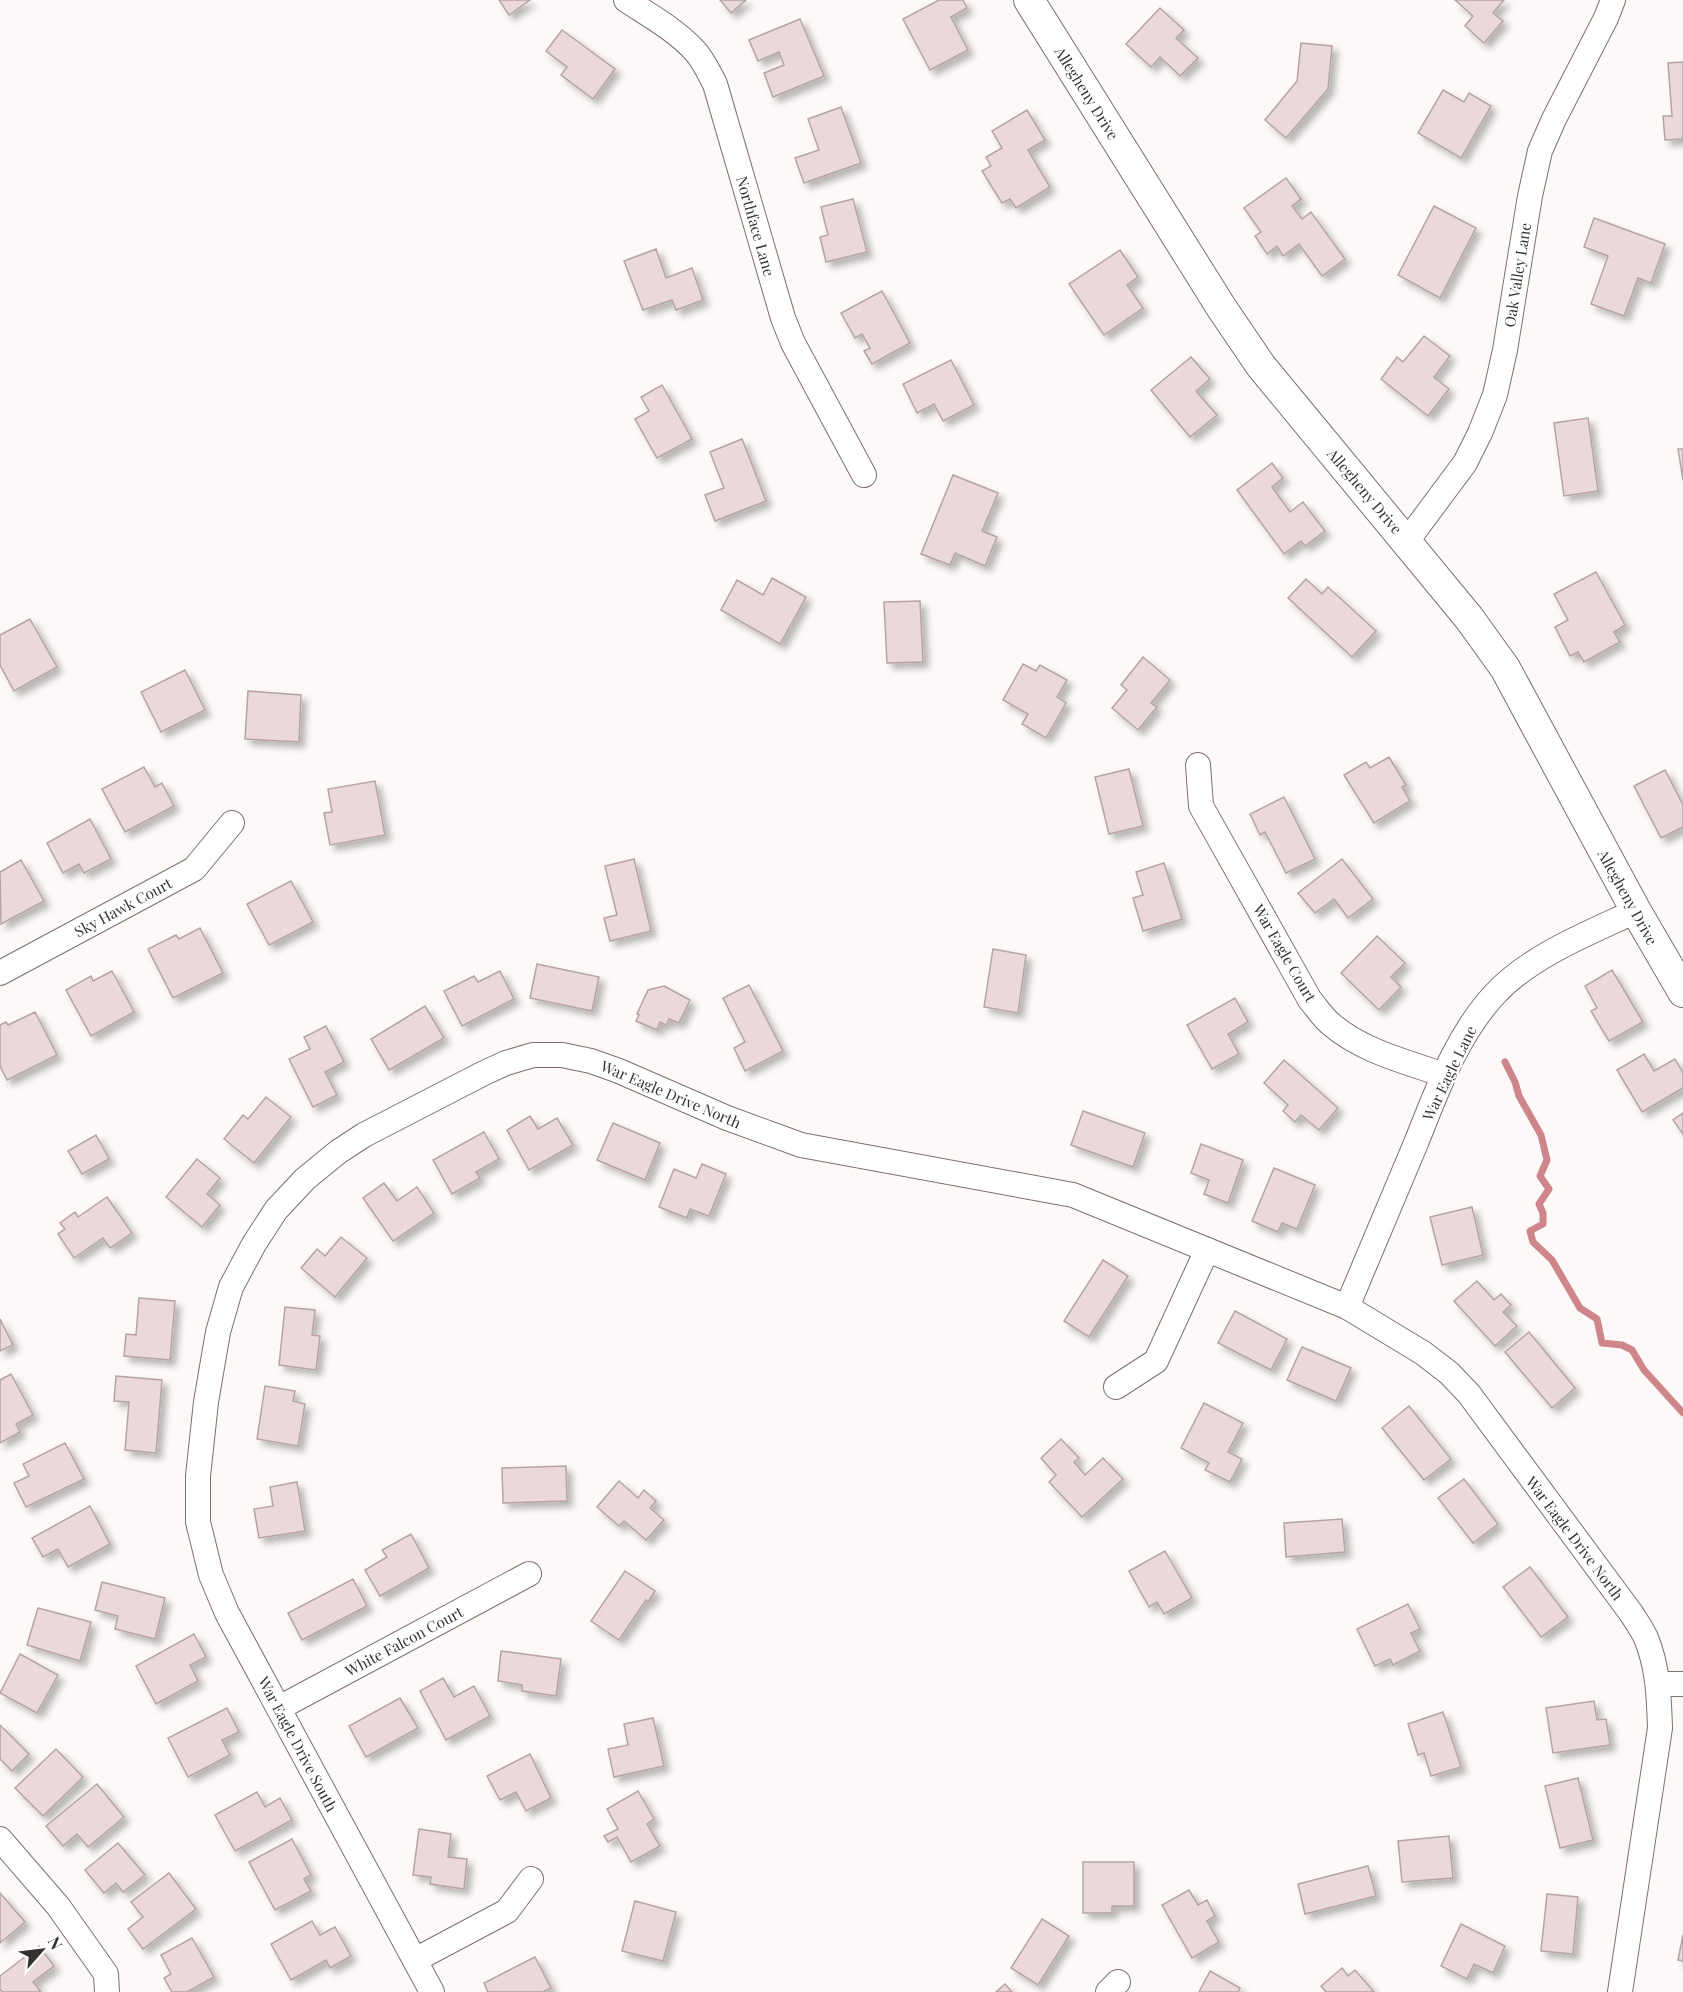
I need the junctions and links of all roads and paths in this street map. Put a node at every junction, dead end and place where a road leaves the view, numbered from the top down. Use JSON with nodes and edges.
{"nodes":[{"id":1,"x":626,"y":0,"type":"edge"},
{"id":2,"x":1029,"y":0,"type":"edge"},
{"id":3,"x":1613,"y":0,"type":"edge"},
{"id":4,"x":864,"y":475,"type":"dead end"},
{"id":5,"x":1407,"y":541,"type":"junction"},
{"id":6,"x":1198,"y":765,"type":"dead end"},
{"id":7,"x":232,"y":824,"type":"dead end"},
{"id":8,"x":1636,"y":911,"type":"junction"},
{"id":9,"x":0,"y":973,"type":"edge"},
{"id":10,"x":1683,"y":992,"type":"edge"},
{"id":11,"x":1444,"y":1075,"type":"junction"},
{"id":12,"x":1207,"y":1250,"type":"junction"},
{"id":13,"x":1347,"y":1307,"type":"junction"},
{"id":14,"x":1116,"y":1387,"type":"dead end"},
{"id":15,"x":198,"y":1522,"type":"joint"},
{"id":16,"x":529,"y":1574,"type":"dead end"},
{"id":17,"x":1659,"y":1684,"type":"junction"},
{"id":18,"x":1683,"y":1684,"type":"edge"},
{"id":19,"x":279,"y":1708,"type":"junction"},
{"id":20,"x":0,"y":1839,"type":"edge"},
{"id":21,"x":531,"y":1878,"type":"dead end"},
{"id":22,"x":415,"y":1960,"type":"junction"},
{"id":23,"x":106,"y":1992,"type":"edge"},
{"id":24,"x":432,"y":1992,"type":"edge"},
{"id":25,"x":1620,"y":1992,"type":"edge"}],
"edges":[{"from":1,"to":4,"type":"street","name":"Northface Lane"},
{"from":2,"to":5,"type":"street","name":"Allegheny Drive"},
{"from":3,"to":5,"type":"street","name":"Oak Valley Lane"},
{"from":5,"to":8,"type":"street","name":"Allegheny Drive"},
{"from":6,"to":11,"type":"street","name":"War Eagle Court"},
{"from":7,"to":9,"type":"street","name":"Sky Hawk Court"},
{"from":8,"to":10,"type":"street","name":"Allegheny Drive"},
{"from":8,"to":11,"type":"street","name":"War Eagle Lane"},
{"from":11,"to":13,"type":"street","name":"War Eagle Lane"},
{"from":12,"to":13,"type":"street","name":"War Eagle Drive North"},
{"from":12,"to":14,"type":"street"},
{"from":12,"to":15,"type":"street","name":"War Eagle Drive North"},
{"from":13,"to":17,"type":"street","name":"War Eagle Drive North"},
{"from":15,"to":19,"type":"street","name":"War Eagle Drive South"},
{"from":16,"to":19,"type":"street","name":"White Falcon Court"},
{"from":17,"to":18,"type":"street"},
{"from":17,"to":25,"type":"street","name":"War Eagle Drive North"},
{"from":19,"to":22,"type":"street","name":"War Eagle Drive South"},
{"from":20,"to":23,"type":"street"},
{"from":21,"to":22,"type":"street"},
{"from":22,"to":24,"type":"street","name":"War Eagle Drive South"}]}
